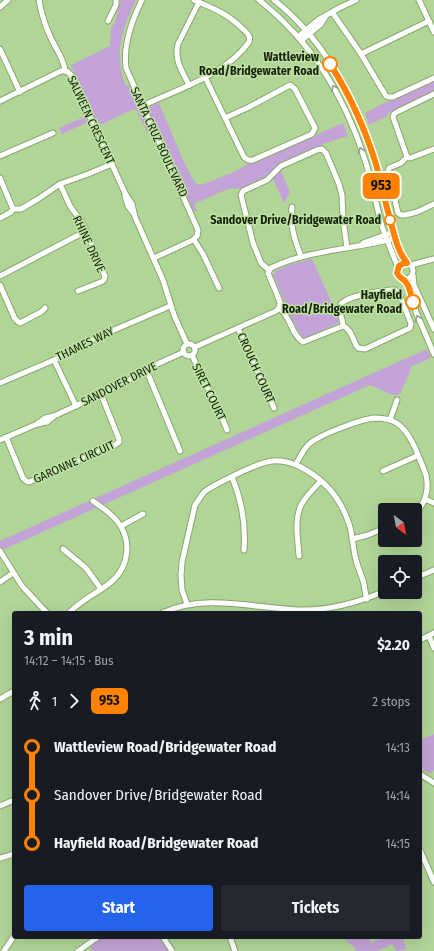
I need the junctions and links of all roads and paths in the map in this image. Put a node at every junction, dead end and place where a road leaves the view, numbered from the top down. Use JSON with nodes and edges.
{"nodes":[{"id":1,"x":8,"y":0,"type":"edge"},
{"id":2,"x":39,"y":0,"type":"edge"},
{"id":3,"x":116,"y":0,"type":"edge"},
{"id":4,"x":142,"y":0,"type":"edge"},
{"id":5,"x":259,"y":0,"type":"edge"},
{"id":6,"x":274,"y":0,"type":"edge"},
{"id":7,"x":356,"y":0,"type":"edge"},
{"id":8,"x":419,"y":0,"type":"edge"},
{"id":9,"x":197,"y":1,"type":"edge"},
{"id":10,"x":349,"y":1,"type":"edge"},
{"id":11,"x":0,"y":7,"type":"edge"},
{"id":12,"x":332,"y":12,"type":"junction"},
{"id":13,"x":108,"y":21,"type":"dead end"},
{"id":14,"x":429,"y":22,"type":"junction"},
{"id":15,"x":434,"y":32,"type":"edge"},
{"id":16,"x":307,"y":33,"type":"junction"},
{"id":17,"x":300,"y":39,"type":"junction"},
{"id":18,"x":0,"y":49,"type":"edge"},
{"id":19,"x":361,"y":54,"type":"junction"},
{"id":20,"x":65,"y":71,"type":"junction"},
{"id":21,"x":205,"y":77,"type":"junction"},
{"id":22,"x":434,"y":78,"type":"edge"},
{"id":23,"x":189,"y":85,"type":"junction"},
{"id":24,"x":20,"y":92,"type":"junction"},
{"id":25,"x":434,"y":94,"type":"edge"},
{"id":26,"x":0,"y":101,"type":"edge"},
{"id":27,"x":142,"y":106,"type":"junction"},
{"id":28,"x":225,"y":118,"type":"junction"},
{"id":29,"x":53,"y":133,"type":"dead end"},
{"id":30,"x":434,"y":149,"type":"edge"},
{"id":31,"x":0,"y":156,"type":"edge"},
{"id":32,"x":407,"y":156,"type":"junction"},
{"id":33,"x":112,"y":164,"type":"junction"},
{"id":34,"x":0,"y":178,"type":"edge"},
{"id":35,"x":60,"y":184,"type":"junction"},
{"id":36,"x":434,"y":204,"type":"edge"},
{"id":37,"x":292,"y":206,"type":"dead end"},
{"id":38,"x":13,"y":209,"type":"junction"},
{"id":39,"x":0,"y":218,"type":"edge"},
{"id":40,"x":86,"y":231,"type":"junction"},
{"id":41,"x":394,"y":235,"type":"junction"},
{"id":42,"x":386,"y":238,"type":"junction"},
{"id":43,"x":194,"y":240,"type":"junction"},
{"id":44,"x":347,"y":248,"type":"junction"},
{"id":45,"x":301,"y":256,"type":"junction"},
{"id":46,"x":154,"y":258,"type":"junction"},
{"id":47,"x":432,"y":260,"type":"edge"},
{"id":48,"x":409,"y":264,"type":"junction"},
{"id":49,"x":398,"y":268,"type":"junction"},
{"id":50,"x":269,"y":270,"type":"junction"},
{"id":51,"x":413,"y":274,"type":"junction"},
{"id":52,"x":0,"y":276,"type":"edge"},
{"id":53,"x":404,"y":280,"type":"junction"},
{"id":54,"x":0,"y":285,"type":"edge"},
{"id":55,"x":219,"y":288,"type":"dead end"},
{"id":56,"x":78,"y":291,"type":"dead end"},
{"id":57,"x":170,"y":306,"type":"junction"},
{"id":58,"x":45,"y":308,"type":"dead end"},
{"id":59,"x":279,"y":308,"type":"junction"},
{"id":60,"x":343,"y":326,"type":"junction"},
{"id":61,"x":238,"y":328,"type":"junction"},
{"id":62,"x":434,"y":329,"type":"edge"},
{"id":63,"x":187,"y":344,"type":"junction"},
{"id":64,"x":195,"y":347,"type":"junction"},
{"id":65,"x":184,"y":352,"type":"junction"},
{"id":66,"x":434,"y":354,"type":"edge"},
{"id":67,"x":192,"y":355,"type":"junction"},
{"id":68,"x":54,"y":360,"type":"junction"},
{"id":69,"x":146,"y":369,"type":"junction"},
{"id":70,"x":0,"y":383,"type":"edge"},
{"id":71,"x":101,"y":394,"type":"junction"},
{"id":72,"x":397,"y":400,"type":"dead end"},
{"id":73,"x":76,"y":406,"type":"junction"},
{"id":74,"x":274,"y":408,"type":"dead end"},
{"id":75,"x":390,"y":420,"type":"junction"},
{"id":76,"x":227,"y":430,"type":"dead end"},
{"id":77,"x":6,"y":437,"type":"junction"},
{"id":78,"x":0,"y":440,"type":"edge"},
{"id":79,"x":180,"y":451,"type":"dead end"},
{"id":80,"x":417,"y":456,"type":"junction"},
{"id":81,"x":296,"y":464,"type":"junction"},
{"id":82,"x":383,"y":471,"type":"dead end"},
{"id":83,"x":232,"y":477,"type":"junction"},
{"id":84,"x":321,"y":480,"type":"junction"},
{"id":85,"x":425,"y":499,"type":"junction"},
{"id":86,"x":93,"y":501,"type":"dead end"},
{"id":87,"x":434,"y":503,"type":"edge"},
{"id":88,"x":422,"y":505,"type":"edge"},
{"id":89,"x":143,"y":514,"type":"dead end"},
{"id":90,"x":121,"y":526,"type":"junction"},
{"id":91,"x":378,"y":531,"type":"edge"},
{"id":92,"x":352,"y":539,"type":"junction"},
{"id":93,"x":63,"y":549,"type":"dead end"},
{"id":94,"x":244,"y":550,"type":"dead end"},
{"id":95,"x":0,"y":551,"type":"edge"},
{"id":96,"x":299,"y":556,"type":"dead end"},
{"id":97,"x":434,"y":570,"type":"edge"},
{"id":98,"x":13,"y":573,"type":"junction"},
{"id":99,"x":422,"y":575,"type":"edge"},
{"id":100,"x":0,"y":582,"type":"edge"},
{"id":101,"x":101,"y":589,"type":"junction"},
{"id":102,"x":378,"y":594,"type":"edge"},
{"id":103,"x":369,"y":598,"type":"junction"},
{"id":104,"x":185,"y":605,"type":"junction"},
{"id":105,"x":45,"y":611,"type":"edge"},
{"id":106,"x":71,"y":611,"type":"edge"},
{"id":107,"x":168,"y":611,"type":"edge"},
{"id":108,"x":322,"y":611,"type":"edge"},
{"id":109,"x":431,"y":634,"type":"edge"},
{"id":110,"x":422,"y":639,"type":"edge"},
{"id":111,"x":434,"y":648,"type":"edge"},
{"id":112,"x":12,"y":692,"type":"edge"},
{"id":113,"x":0,"y":700,"type":"edge"},
{"id":114,"x":422,"y":775,"type":"edge"},
{"id":115,"x":434,"y":783,"type":"edge"},
{"id":116,"x":12,"y":801,"type":"edge"},
{"id":117,"x":0,"y":806,"type":"edge"},
{"id":118,"x":12,"y":855,"type":"edge"},
{"id":119,"x":422,"y":855,"type":"edge"},
{"id":120,"x":0,"y":858,"type":"edge"},
{"id":121,"x":434,"y":882,"type":"edge"},
{"id":122,"x":12,"y":939,"type":"edge"},
{"id":123,"x":95,"y":939,"type":"edge"},
{"id":124,"x":164,"y":939,"type":"edge"},
{"id":125,"x":231,"y":939,"type":"edge"},
{"id":126,"x":4,"y":951,"type":"edge"},
{"id":127,"x":78,"y":951,"type":"edge"},
{"id":128,"x":172,"y":951,"type":"edge"},
{"id":129,"x":235,"y":951,"type":"edge"}],
"edges":[{"from":1,"to":11,"type":"street"},
{"from":2,"to":20,"type":"street"},
{"from":3,"to":13,"type":"street"},
{"from":4,"to":27,"type":"street","name":"SANTA CRUZ BOULEVARD"},
{"from":5,"to":17,"type":"street"},
{"from":6,"to":16,"type":"street"},
{"from":7,"to":10,"type":"street"},
{"from":8,"to":14,"type":"street"},
{"from":9,"to":21,"type":"street"},
{"from":9,"to":23,"type":"street"},
{"from":10,"to":12,"type":"street"},
{"from":12,"to":16,"type":"street"},
{"from":12,"to":19,"type":"street"},
{"from":14,"to":15,"type":"street"},
{"from":14,"to":19,"type":"street"},
{"from":16,"to":17,"type":"street"},
{"from":16,"to":41,"type":"street"},
{"from":42,"to":17,"type":"street","one_way":true},
{"from":18,"to":24,"type":"street"},
{"from":19,"to":22,"type":"street"},
{"from":20,"to":24,"type":"street","name":"SALWEEN CRESCENT"},
{"from":20,"to":33,"type":"street","name":"SALWEEN CRESCENT"},
{"from":21,"to":23,"type":"street"},
{"from":21,"to":28,"type":"street"},
{"from":23,"to":27,"type":"street"},
{"from":24,"to":26,"type":"street","name":"SALWEEN CRESCENT"},
{"from":25,"to":32,"type":"street"},
{"from":27,"to":43,"type":"street","name":"SANTA CRUZ BOULEVARD"},
{"from":28,"to":28,"type":"street"},
{"from":29,"to":31,"type":"street"},
{"from":30,"to":32,"type":"street"},
{"from":32,"to":36,"type":"street"},
{"from":33,"to":35,"type":"street"},
{"from":33,"to":46,"type":"street","name":"SALWEEN CRESCENT"},
{"from":34,"to":38,"type":"street"},
{"from":35,"to":38,"type":"street"},
{"from":35,"to":40,"type":"street","name":"RHINE DRIVE"},
{"from":37,"to":45,"type":"street"},
{"from":38,"to":39,"type":"street"},
{"from":40,"to":52,"type":"street"},
{"from":40,"to":56,"type":"street","name":"RHINE DRIVE"},
{"from":41,"to":42,"type":"street"},
{"from":41,"to":48,"type":"street"},
{"from":42,"to":44,"type":"street"},
{"from":42,"to":49,"type":"street"},
{"from":43,"to":46,"type":"street"},
{"from":43,"to":55,"type":"street"},
{"from":44,"to":45,"type":"street"},
{"from":44,"to":50,"type":"street"},
{"from":45,"to":50,"type":"street"},
{"from":46,"to":57,"type":"street","name":"SALWEEN CRESCENT"},
{"from":47,"to":48,"type":"street"},
{"from":47,"to":51,"type":"street"},
{"from":48,"to":49,"type":"street"},
{"from":48,"to":51,"type":"street"},
{"from":49,"to":53,"type":"street"},
{"from":50,"to":59,"type":"street"},
{"from":51,"to":53,"type":"street"},
{"from":51,"to":62,"type":"street"},
{"from":66,"to":53,"type":"street","one_way":true},
{"from":54,"to":58,"type":"street"},
{"from":57,"to":63,"type":"street","name":"SALWEEN CRESCENT"},
{"from":57,"to":68,"type":"street","name":"THAMES WAY"},
{"from":59,"to":60,"type":"street"},
{"from":59,"to":61,"type":"street"},
{"from":60,"to":60,"type":"street"},
{"from":61,"to":64,"type":"street"},
{"from":61,"to":74,"type":"street","name":"CROUCH COURT"},
{"from":63,"to":64,"type":"street"},
{"from":63,"to":65,"type":"street"},
{"from":64,"to":67,"type":"street"},
{"from":65,"to":67,"type":"street"},
{"from":65,"to":69,"type":"street","name":"SANDOVER DRIVE"},
{"from":67,"to":76,"type":"street","name":"SIRET COURT"},
{"from":68,"to":70,"type":"street","name":"THAMES WAY"},
{"from":68,"to":73,"type":"street"},
{"from":69,"to":71,"type":"street","name":"SANDOVER DRIVE"},
{"from":69,"to":79,"type":"street"},
{"from":71,"to":73,"type":"street","name":"SANDOVER DRIVE"},
{"from":71,"to":77,"type":"street","name":"GARONNE CIRCUIT"},
{"from":72,"to":75,"type":"street"},
{"from":73,"to":77,"type":"street","name":"SANDOVER DRIVE"},
{"from":75,"to":80,"type":"street"},
{"from":75,"to":81,"type":"street"},
{"from":77,"to":78,"type":"street","name":"SANDOVER DRIVE"},
{"from":80,"to":82,"type":"street"},
{"from":80,"to":85,"type":"street"},
{"from":81,"to":83,"type":"street"},
{"from":81,"to":84,"type":"street"},
{"from":83,"to":94,"type":"street"},
{"from":83,"to":104,"type":"street"},
{"from":84,"to":92,"type":"street"},
{"from":84,"to":96,"type":"street"},
{"from":85,"to":87,"type":"street"},
{"from":85,"to":88,"type":"street"},
{"from":86,"to":90,"type":"street"},
{"from":89,"to":90,"type":"street"},
{"from":90,"to":101,"type":"street"},
{"from":91,"to":92,"type":"street"},
{"from":92,"to":103,"type":"street"},
{"from":93,"to":101,"type":"street"},
{"from":95,"to":98,"type":"street"},
{"from":97,"to":99,"type":"street"},
{"from":98,"to":100,"type":"street"},
{"from":98,"to":105,"type":"street"},
{"from":101,"to":106,"type":"street"},
{"from":102,"to":103,"type":"street"},
{"from":103,"to":108,"type":"street"},
{"from":104,"to":107,"type":"street"},
{"from":104,"to":108,"type":"street"},
{"from":109,"to":110,"type":"street"},
{"from":109,"to":111,"type":"street"},
{"from":112,"to":113,"type":"street"},
{"from":114,"to":115,"type":"street"},
{"from":116,"to":117,"type":"street"},
{"from":118,"to":120,"type":"street"},
{"from":119,"to":121,"type":"street"},
{"from":122,"to":126,"type":"street"},
{"from":123,"to":127,"type":"street"},
{"from":124,"to":128,"type":"street"},
{"from":125,"to":129,"type":"street"}]}
